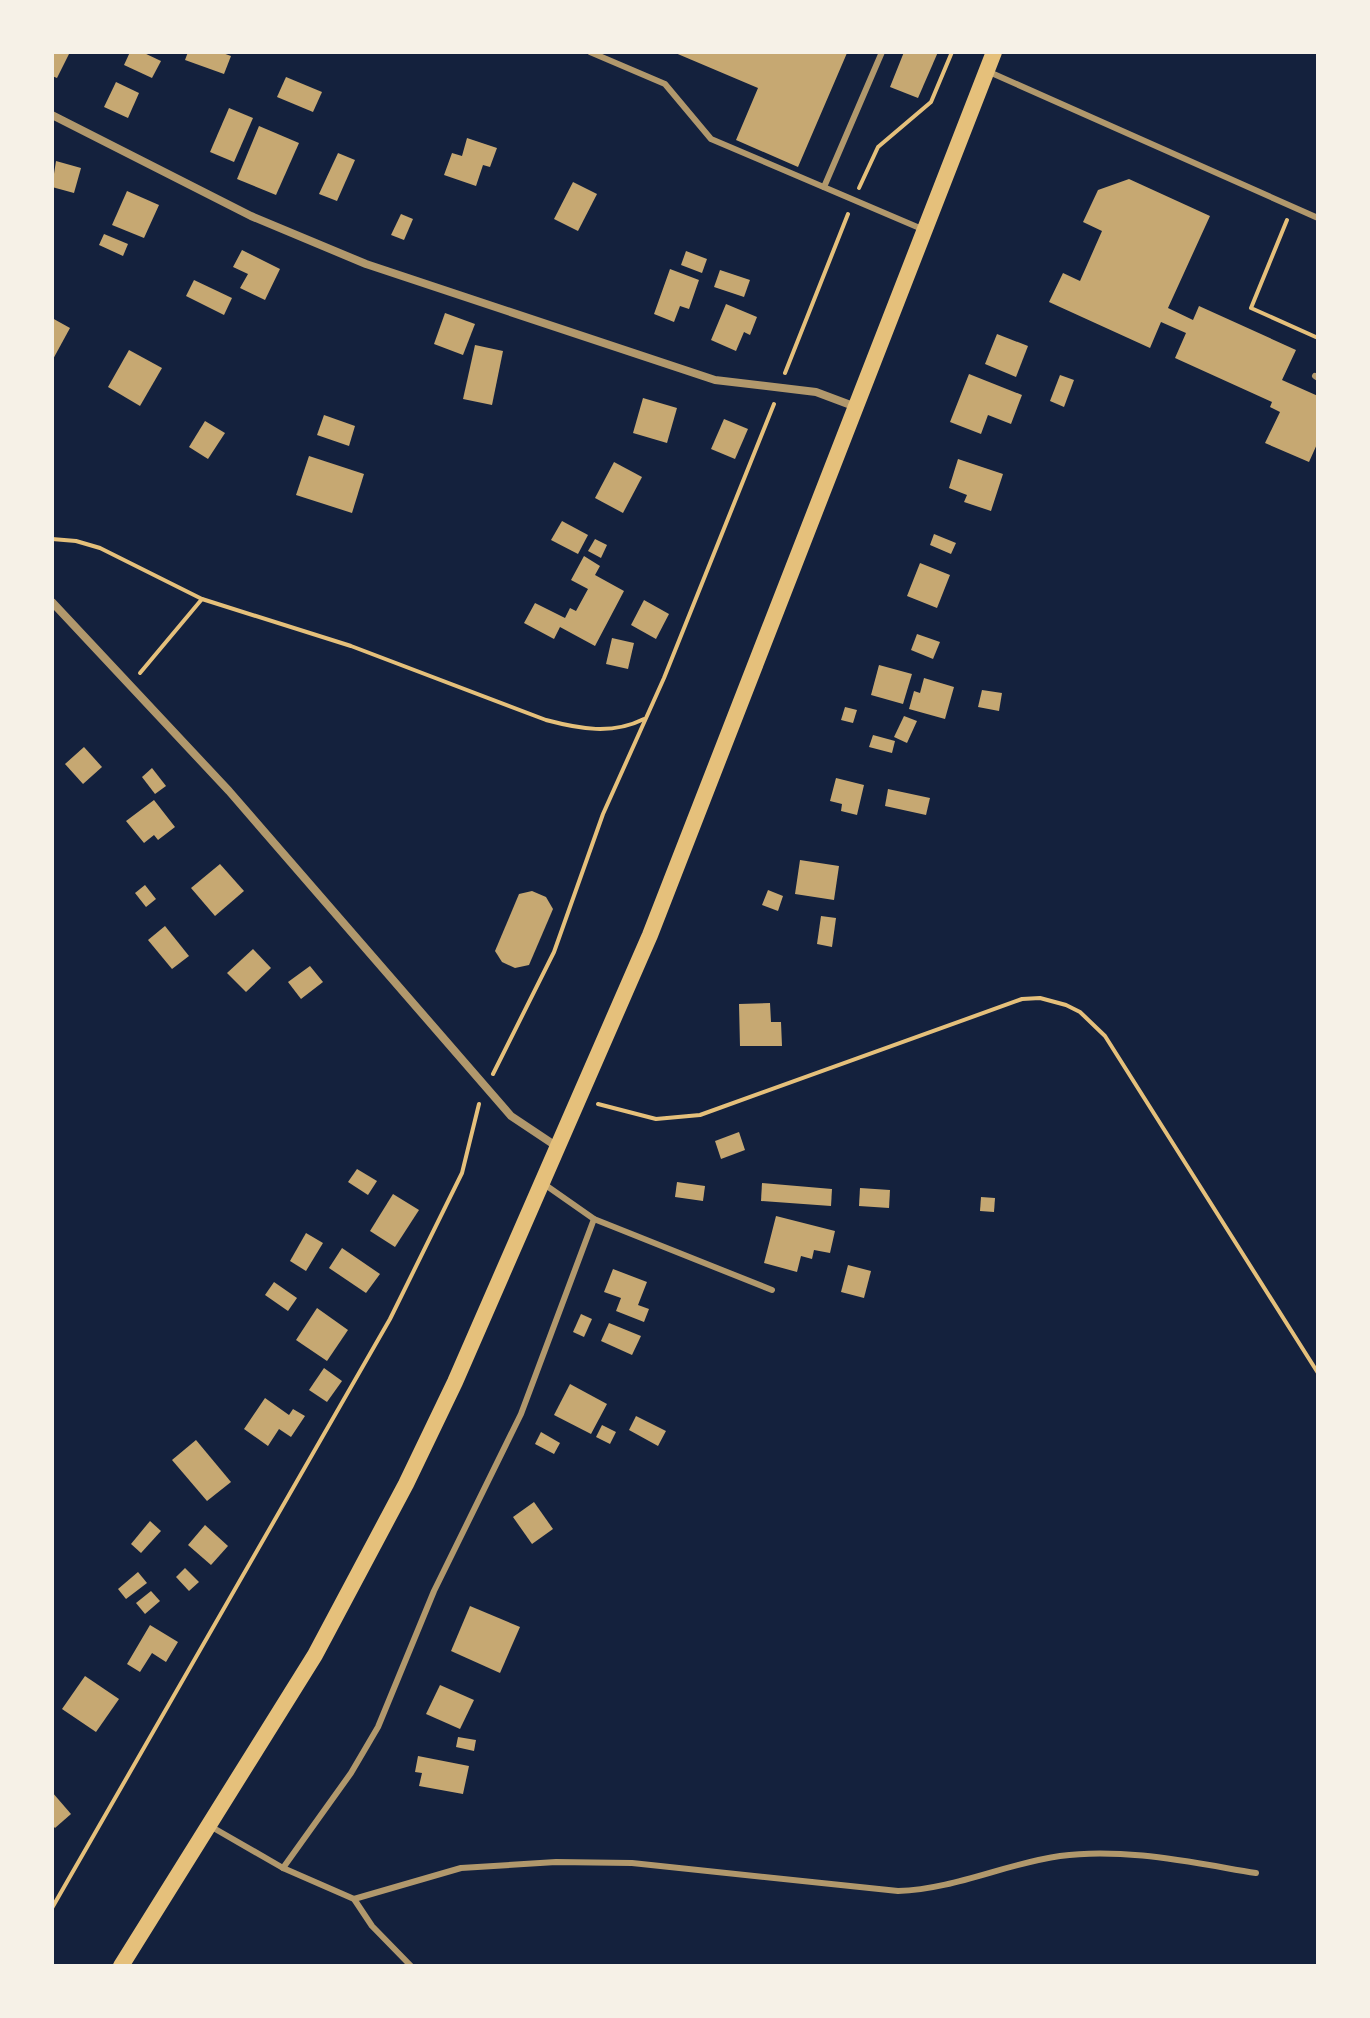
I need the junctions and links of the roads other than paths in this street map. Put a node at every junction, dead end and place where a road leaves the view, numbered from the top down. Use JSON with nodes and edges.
{"nodes":[{"id":1,"x":590,"y":52,"type":"edge"},
{"id":2,"x":882,"y":52,"type":"edge"},
{"id":3,"x":994,"y":52,"type":"edge"},
{"id":4,"x":987,"y":71,"type":"junction"},
{"id":5,"x":52,"y":115,"type":"edge"},
{"id":6,"x":824,"y":187,"type":"junction"},
{"id":7,"x":1318,"y":218,"type":"edge"},
{"id":8,"x":925,"y":230,"type":"junction"},
{"id":9,"x":857,"y":407,"type":"junction"},
{"id":10,"x":52,"y":602,"type":"edge"},
{"id":11,"x":560,"y":1149,"type":"junction"},
{"id":12,"x":544,"y":1184,"type":"junction"},
{"id":13,"x":594,"y":1219,"type":"junction"},
{"id":14,"x":772,"y":1290,"type":"dead end"},
{"id":15,"x":210,"y":1826,"type":"junction"},
{"id":16,"x":283,"y":1868,"type":"junction"},
{"id":17,"x":1256,"y":1873,"type":"dead end"},
{"id":18,"x":354,"y":1899,"type":"junction"},
{"id":19,"x":121,"y":1966,"type":"edge"},
{"id":20,"x":411,"y":1966,"type":"edge"}],
"edges":[{"from":1,"to":6,"type":"lane"},
{"from":2,"to":6,"type":"lane"},
{"from":3,"to":4,"type":"main road"},
{"from":4,"to":7,"type":"lane"},
{"from":4,"to":8,"type":"main road"},
{"from":5,"to":9,"type":"street"},
{"from":6,"to":8,"type":"lane"},
{"from":8,"to":9,"type":"main road"},
{"from":9,"to":11,"type":"main road"},
{"from":10,"to":11,"type":"street"},
{"from":11,"to":12,"type":"main road"},
{"from":12,"to":13,"type":"lane"},
{"from":12,"to":15,"type":"main road"},
{"from":13,"to":14,"type":"lane"},
{"from":13,"to":16,"type":"lane"},
{"from":15,"to":16,"type":"lane"},
{"from":15,"to":19,"type":"main road"},
{"from":16,"to":18,"type":"lane"},
{"from":17,"to":18,"type":"lane"},
{"from":18,"to":20,"type":"lane"}]}
